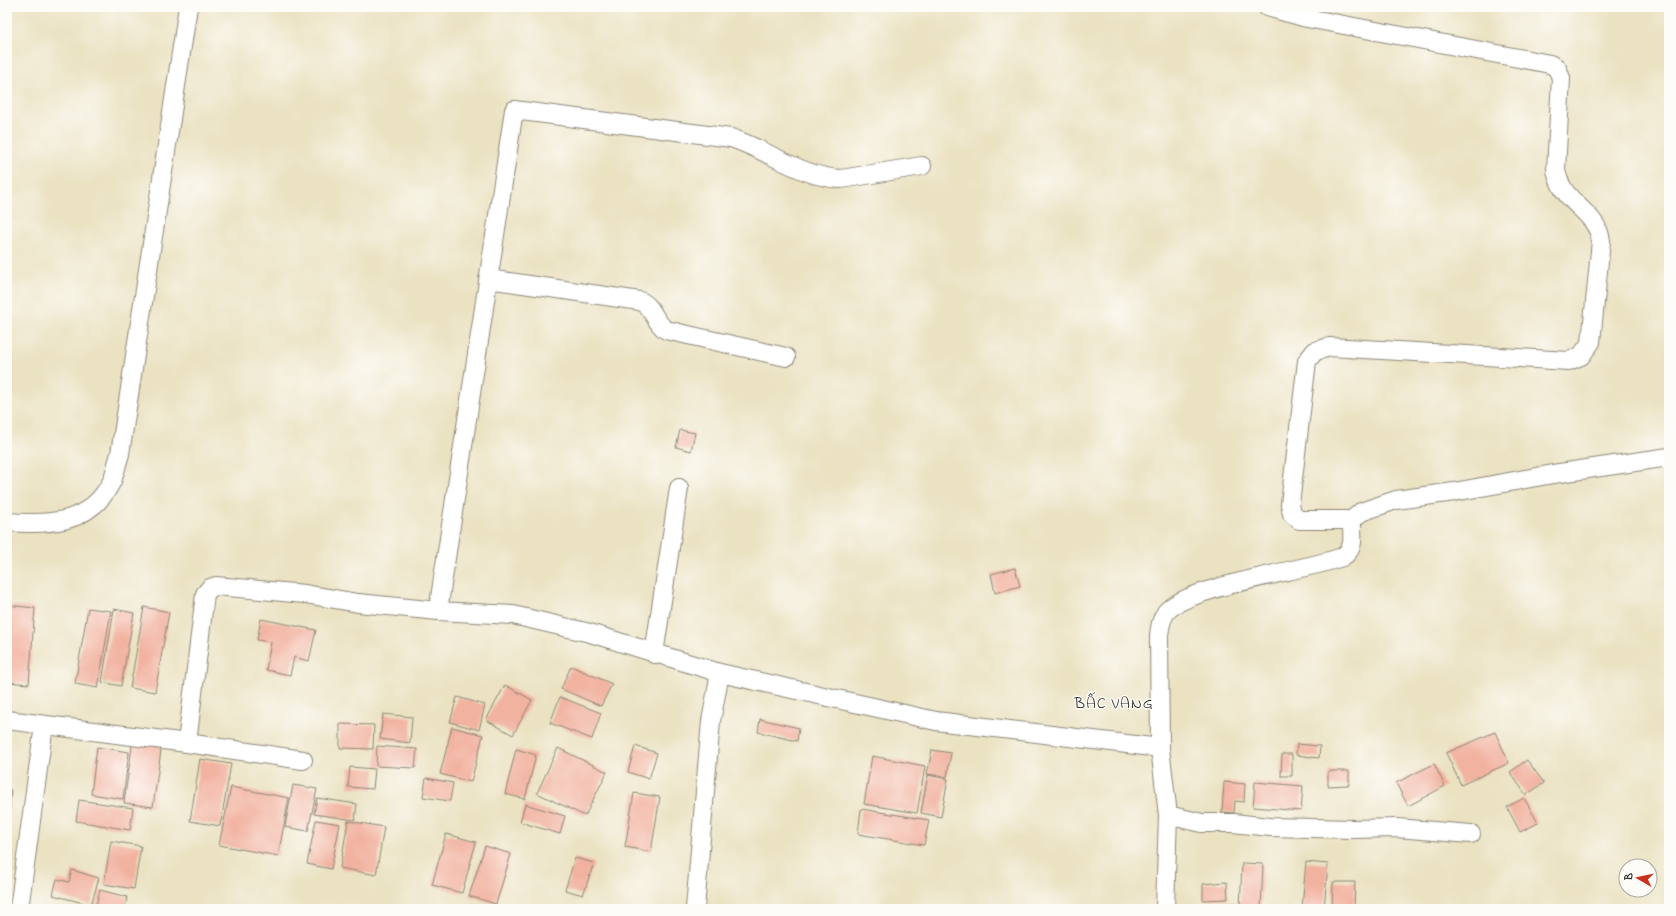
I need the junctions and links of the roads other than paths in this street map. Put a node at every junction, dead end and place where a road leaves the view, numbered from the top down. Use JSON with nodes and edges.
{"nodes":[{"id":1,"x":188,"y":7,"type":"edge"},
{"id":2,"x":1267,"y":7,"type":"edge"},
{"id":3,"x":922,"y":166,"type":"dead end"},
{"id":4,"x":488,"y":279,"type":"junction"},
{"id":5,"x":786,"y":357,"type":"dead end"},
{"id":6,"x":1669,"y":456,"type":"edge"},
{"id":7,"x":679,"y":488,"type":"dead end"},
{"id":8,"x":1352,"y":520,"type":"junction"},
{"id":9,"x":7,"y":522,"type":"edge"},
{"id":10,"x":438,"y":611,"type":"junction"},
{"id":11,"x":654,"y":654,"type":"junction"},
{"id":12,"x":720,"y":673,"type":"junction"},
{"id":13,"x":7,"y":720,"type":"edge"},
{"id":14,"x":44,"y":725,"type":"junction"},
{"id":15,"x":187,"y":743,"type":"junction"},
{"id":16,"x":1160,"y":748,"type":"junction"},
{"id":17,"x":303,"y":760,"type":"dead end"},
{"id":18,"x":1168,"y":815,"type":"junction"},
{"id":19,"x":1471,"y":834,"type":"dead end"},
{"id":20,"x":19,"y":909,"type":"edge"},
{"id":21,"x":695,"y":909,"type":"edge"},
{"id":22,"x":1166,"y":909,"type":"edge"}],
"edges":[{"from":1,"to":9,"type":"lane"},
{"from":2,"to":8,"type":"lane"},
{"from":3,"to":4,"type":"lane"},
{"from":4,"to":5,"type":"lane"},
{"from":4,"to":10,"type":"lane"},
{"from":6,"to":8,"type":"lane"},
{"from":7,"to":11,"type":"lane"},
{"from":8,"to":16,"type":"lane"},
{"from":10,"to":11,"type":"lane"},
{"from":10,"to":15,"type":"lane"},
{"from":11,"to":12,"type":"lane"},
{"from":12,"to":16,"type":"lane"},
{"from":12,"to":21,"type":"lane"},
{"from":13,"to":14,"type":"lane"},
{"from":14,"to":15,"type":"lane"},
{"from":14,"to":20,"type":"lane"},
{"from":15,"to":17,"type":"lane"},
{"from":16,"to":18,"type":"lane"},
{"from":18,"to":19,"type":"lane"},
{"from":18,"to":22,"type":"lane"}]}
